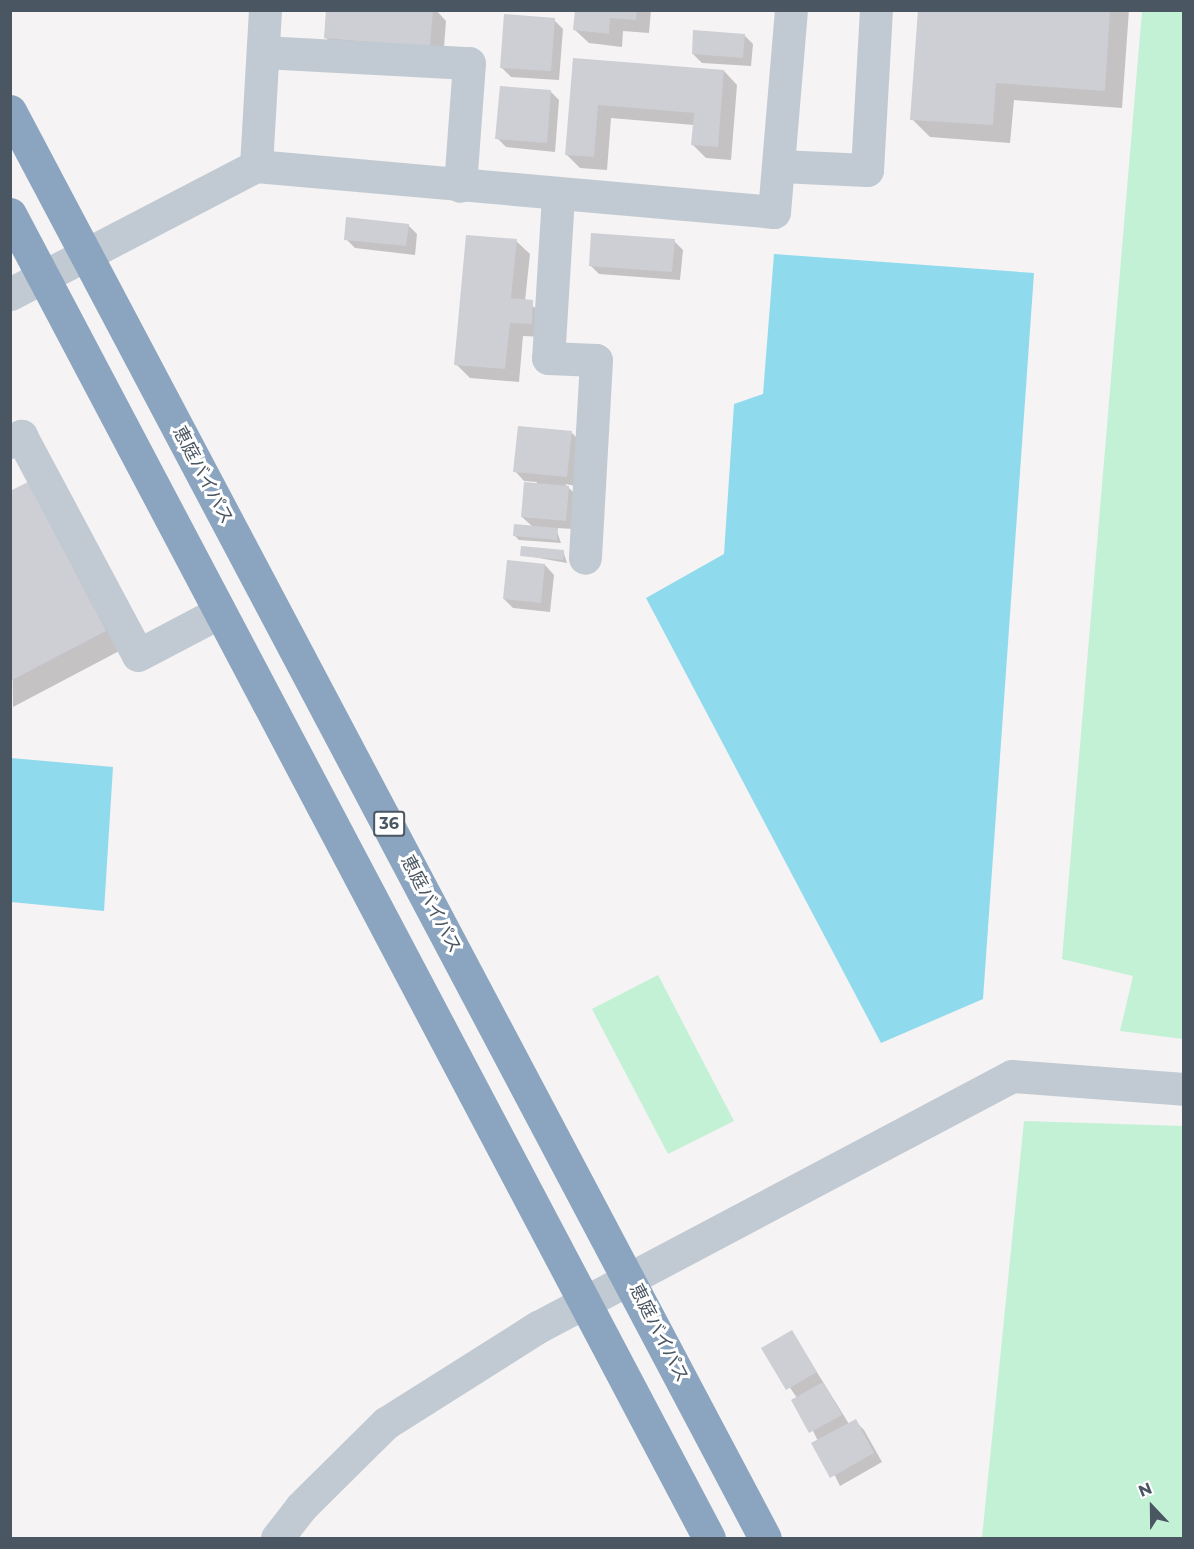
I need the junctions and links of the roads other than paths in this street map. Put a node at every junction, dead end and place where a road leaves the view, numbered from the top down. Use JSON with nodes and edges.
{"nodes":[{"id":1,"x":265,"y":10,"type":"edge"},
{"id":2,"x":791,"y":10,"type":"edge"},
{"id":3,"x":876,"y":10,"type":"edge"},
{"id":4,"x":263,"y":52,"type":"junction"},
{"id":5,"x":10,"y":111,"type":"edge"},
{"id":6,"x":780,"y":165,"type":"junction"},
{"id":7,"x":256,"y":166,"type":"junction"},
{"id":8,"x":460,"y":186,"type":"junction"},
{"id":9,"x":558,"y":196,"type":"junction"},
{"id":10,"x":10,"y":214,"type":"edge"},
{"id":11,"x":86,"y":254,"type":"junction"},
{"id":12,"x":43,"y":277,"type":"junction"},
{"id":13,"x":10,"y":294,"type":"edge"},
{"id":14,"x":10,"y":442,"type":"edge"},
{"id":15,"x":585,"y":558,"type":"dead end"},
{"id":16,"x":218,"y":613,"type":"junction"},
{"id":17,"x":1184,"y":1089,"type":"edge"},
{"id":18,"x":631,"y":1278,"type":"junction"},
{"id":19,"x":583,"y":1302,"type":"junction"},
{"id":20,"x":277,"y":1539,"type":"edge"},
{"id":21,"x":709,"y":1539,"type":"edge"},
{"id":22,"x":765,"y":1539,"type":"edge"}],
"edges":[{"from":1,"to":4,"type":"street"},
{"from":2,"to":6,"type":"street"},
{"from":3,"to":6,"type":"street"},
{"from":4,"to":7,"type":"street"},
{"from":4,"to":8,"type":"street"},
{"from":5,"to":11,"type":"highway","name":"恵庭バイパス","number":"36"},
{"from":6,"to":9,"type":"street"},
{"from":7,"to":8,"type":"street"},
{"from":7,"to":11,"type":"street"},
{"from":8,"to":9,"type":"street"},
{"from":9,"to":15,"type":"street"},
{"from":10,"to":12,"type":"highway"},
{"from":11,"to":12,"type":"street"},
{"from":11,"to":18,"type":"highway","name":"恵庭バイパス","number":"36"},
{"from":12,"to":13,"type":"street"},
{"from":12,"to":16,"type":"highway"},
{"from":14,"to":16,"type":"street"},
{"from":16,"to":19,"type":"highway"},
{"from":17,"to":18,"type":"street"},
{"from":18,"to":19,"type":"street"},
{"from":18,"to":22,"type":"highway","name":"恵庭バイパス","number":"36"},
{"from":19,"to":20,"type":"street"},
{"from":19,"to":21,"type":"highway"}]}
